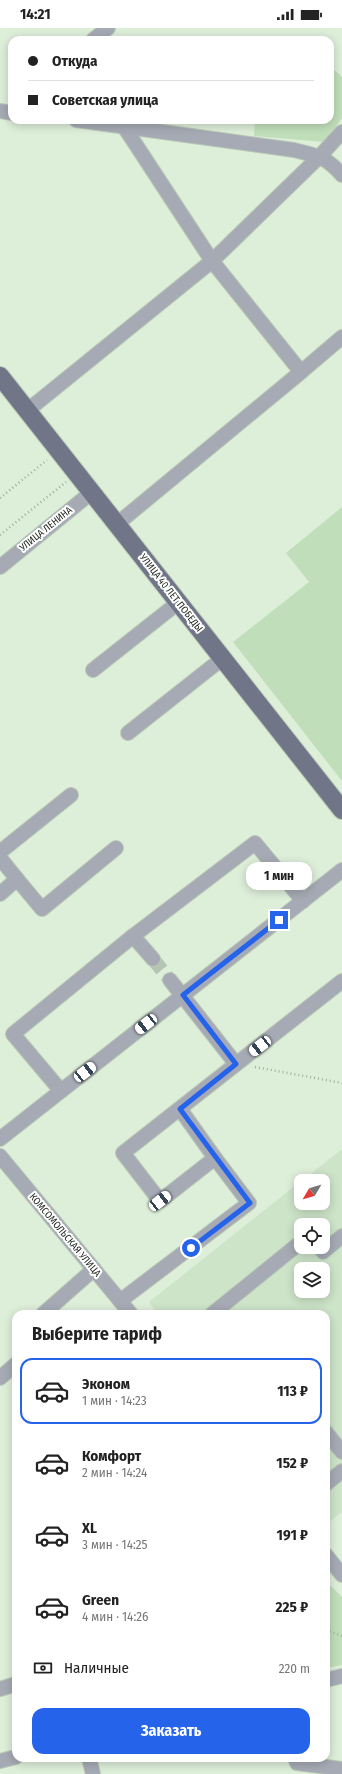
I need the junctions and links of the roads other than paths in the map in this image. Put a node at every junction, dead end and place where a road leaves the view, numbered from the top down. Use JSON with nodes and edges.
{"nodes":[{"id":1,"x":108,"y":28,"type":"edge"},
{"id":2,"x":98,"y":36,"type":"edge"},
{"id":3,"x":108,"y":124,"type":"edge"},
{"id":4,"x":124,"y":126,"type":"junction"},
{"id":5,"x":342,"y":132,"type":"edge"},
{"id":6,"x":320,"y":156,"type":"junction"},
{"id":7,"x":342,"y":175,"type":"edge"},
{"id":8,"x":212,"y":261,"type":"junction"},
{"id":9,"x":342,"y":337,"type":"edge"},
{"id":10,"x":301,"y":372,"type":"junction"},
{"id":11,"x":0,"y":376,"type":"edge"},
{"id":12,"x":28,"y":410,"type":"junction"},
{"id":13,"x":92,"y":492,"type":"junction"},
{"id":14,"x":117,"y":524,"type":"junction"},
{"id":15,"x":0,"y":566,"type":"edge"},
{"id":16,"x":179,"y":602,"type":"junction"},
{"id":17,"x":223,"y":658,"type":"junction"},
{"id":18,"x":93,"y":670,"type":"dead end"},
{"id":19,"x":128,"y":733,"type":"dead end"},
{"id":20,"x":70,"y":795,"type":"dead end"},
{"id":21,"x":342,"y":810,"type":"edge"},
{"id":22,"x":116,"y":848,"type":"dead end"},
{"id":23,"x":0,"y":852,"type":"edge"},
{"id":24,"x":0,"y":858,"type":"edge"},
{"id":25,"x":342,"y":870,"type":"edge"},
{"id":26,"x":17,"y":879,"type":"junction"},
{"id":27,"x":0,"y":894,"type":"edge"},
{"id":28,"x":303,"y":901,"type":"junction"},
{"id":29,"x":134,"y":936,"type":"junction"},
{"id":30,"x":153,"y":959,"type":"tunnel mouth"},
{"id":31,"x":170,"y":980,"type":"tunnel mouth"},
{"id":32,"x":342,"y":981,"type":"edge"},
{"id":33,"x":183,"y":995,"type":"junction"},
{"id":34,"x":236,"y":1064,"type":"junction"},
{"id":35,"x":61,"y":1091,"type":"junction"},
{"id":36,"x":180,"y":1109,"type":"junction"},
{"id":37,"x":0,"y":1139,"type":"edge"},
{"id":38,"x":0,"y":1156,"type":"edge"},
{"id":39,"x":216,"y":1158,"type":"junction"},
{"id":40,"x":342,"y":1236,"type":"edge"},
{"id":41,"x":330,"y":1246,"type":"edge"},
{"id":42,"x":294,"y":1248,"type":"edge"},
{"id":43,"x":94,"y":1269,"type":"junction"},
{"id":44,"x":120,"y":1301,"type":"junction"},
{"id":45,"x":228,"y":1309,"type":"edge"},
{"id":46,"x":48,"y":1310,"type":"edge"},
{"id":47,"x":128,"y":1310,"type":"edge"},
{"id":48,"x":12,"y":1368,"type":"edge"},
{"id":49,"x":0,"y":1378,"type":"edge"},
{"id":50,"x":330,"y":1437,"type":"edge"},
{"id":51,"x":342,"y":1452,"type":"edge"},
{"id":52,"x":342,"y":1471,"type":"edge"},
{"id":53,"x":330,"y":1481,"type":"edge"},
{"id":54,"x":330,"y":1560,"type":"edge"},
{"id":55,"x":342,"y":1575,"type":"edge"},
{"id":56,"x":342,"y":1676,"type":"edge"},
{"id":57,"x":330,"y":1679,"type":"edge"},
{"id":58,"x":12,"y":1685,"type":"edge"},
{"id":59,"x":0,"y":1689,"type":"edge"},
{"id":60,"x":12,"y":1758,"type":"edge"},
{"id":61,"x":0,"y":1761,"type":"edge"},
{"id":62,"x":90,"y":1762,"type":"edge"},
{"id":63,"x":297,"y":1762,"type":"edge"},
{"id":64,"x":342,"y":1769,"type":"edge"},
{"id":65,"x":93,"y":1774,"type":"edge"}],
"edges":[{"from":1,"to":2,"type":"street"},
{"from":3,"to":4,"type":"street"},
{"from":4,"to":6,"type":"street"},
{"from":4,"to":8,"type":"street"},
{"from":5,"to":6,"type":"street"},
{"from":6,"to":7,"type":"street"},
{"from":6,"to":8,"type":"street"},
{"from":8,"to":10,"type":"street"},
{"from":8,"to":12,"type":"street"},
{"from":9,"to":10,"type":"street"},
{"from":10,"to":14,"type":"street"},
{"from":11,"to":12,"type":"main road","name":"УЛИЦА 40 ЛЕТ ПОБЕДЫ"},
{"from":12,"to":13,"type":"main road","name":"УЛИЦА 40 ЛЕТ ПОБЕДЫ"},
{"from":13,"to":14,"type":"main road","name":"УЛИЦА 40 ЛЕТ ПОБЕДЫ"},
{"from":13,"to":15,"type":"street","name":"УЛИЦА ЛЕНИНА"},
{"from":14,"to":16,"type":"main road","name":"УЛИЦА 40 ЛЕТ ПОБЕДЫ"},
{"from":16,"to":17,"type":"main road","name":"УЛИЦА 40 ЛЕТ ПОБЕДЫ"},
{"from":16,"to":18,"type":"street"},
{"from":17,"to":19,"type":"street"},
{"from":17,"to":21,"type":"main road","name":"УЛИЦА 40 ЛЕТ ПОБЕДЫ"},
{"from":20,"to":23,"type":"street"},
{"from":22,"to":26,"type":"street"},
{"from":24,"to":26,"type":"street"},
{"from":25,"to":28,"type":"street"},
{"from":26,"to":27,"type":"street"},
{"from":28,"to":29,"type":"street"},
{"from":28,"to":33,"type":"street"},
{"from":29,"to":30,"type":"street"},
{"from":29,"to":35,"type":"street"},
{"from":31,"to":33,"type":"street"},
{"from":32,"to":34,"type":"street"},
{"from":33,"to":34,"type":"street"},
{"from":33,"to":35,"type":"street"},
{"from":34,"to":36,"type":"street"},
{"from":35,"to":37,"type":"street"},
{"from":36,"to":39,"type":"street"},
{"from":36,"to":39,"type":"street"},
{"from":38,"to":43,"type":"street","name":"КОМСОМОЛЬСКАЯ УЛИЦА"},
{"from":39,"to":44,"type":"street"},
{"from":40,"to":41,"type":"street"},
{"from":42,"to":45,"type":"street"},
{"from":43,"to":44,"type":"street","name":"КОМСОМОЛЬСКАЯ УЛИЦА"},
{"from":43,"to":46,"type":"street"},
{"from":44,"to":47,"type":"street","name":"КОМСОМОЛЬСКАЯ УЛИЦА"},
{"from":48,"to":49,"type":"street"},
{"from":50,"to":51,"type":"street"},
{"from":52,"to":53,"type":"street"},
{"from":54,"to":55,"type":"street"},
{"from":56,"to":57,"type":"street"},
{"from":58,"to":59,"type":"street"},
{"from":60,"to":61,"type":"street"},
{"from":62,"to":65,"type":"street"},
{"from":63,"to":64,"type":"street"}]}
